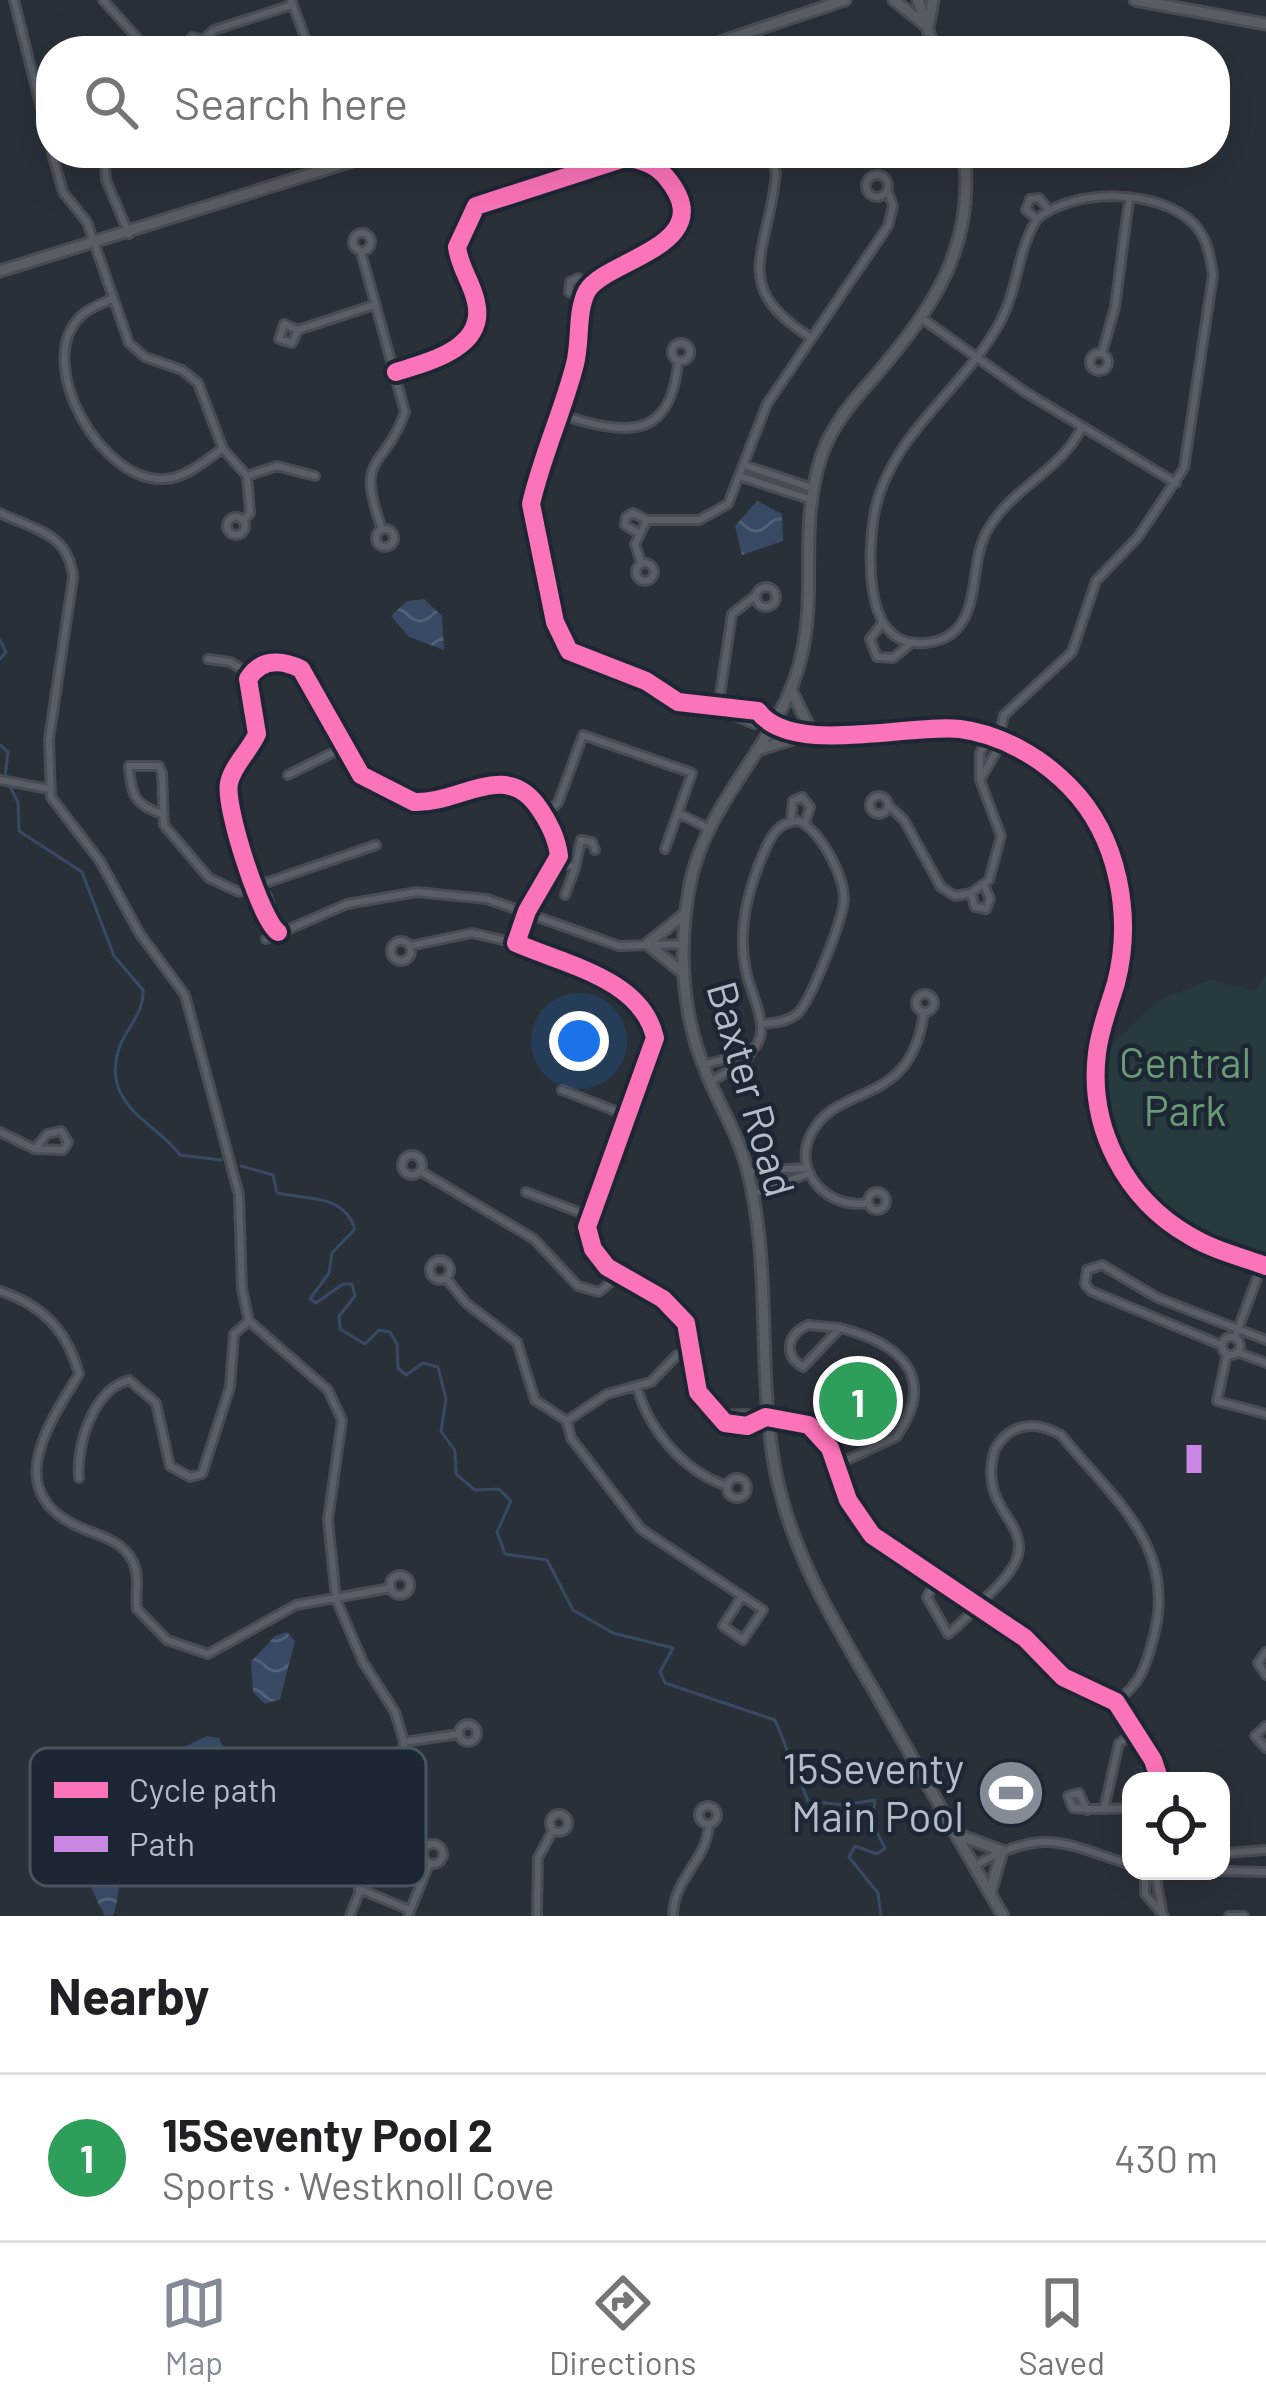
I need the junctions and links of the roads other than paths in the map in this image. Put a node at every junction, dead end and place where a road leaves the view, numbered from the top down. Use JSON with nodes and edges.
{"nodes":[{"id":1,"x":14,"y":0,"type":"edge"},
{"id":2,"x":103,"y":0,"type":"edge"},
{"id":3,"x":845,"y":0,"type":"edge"},
{"id":4,"x":894,"y":0,"type":"edge"},
{"id":5,"x":917,"y":0,"type":"edge"},
{"id":6,"x":933,"y":0,"type":"edge"},
{"id":7,"x":1135,"y":0,"type":"edge"},
{"id":8,"x":292,"y":3,"type":"edge"},
{"id":9,"x":1266,"y":24,"type":"edge"},
{"id":10,"x":928,"y":29,"type":"junction"},
{"id":11,"x":135,"y":36,"type":"edge"},
{"id":12,"x":207,"y":36,"type":"edge"},
{"id":13,"x":304,"y":36,"type":"edge"},
{"id":14,"x":738,"y":36,"type":"edge"},
{"id":15,"x":930,"y":36,"type":"edge"},
{"id":16,"x":36,"y":89,"type":"edge"},
{"id":17,"x":56,"y":168,"type":"edge"},
{"id":18,"x":105,"y":168,"type":"edge"},
{"id":19,"x":328,"y":168,"type":"edge"},
{"id":20,"x":560,"y":168,"type":"edge"},
{"id":21,"x":574,"y":168,"type":"edge"},
{"id":22,"x":651,"y":168,"type":"edge"},
{"id":23,"x":668,"y":168,"type":"edge"},
{"id":24,"x":774,"y":168,"type":"edge"},
{"id":25,"x":964,"y":168,"type":"edge"},
{"id":26,"x":563,"y":170,"type":"junction"},
{"id":27,"x":663,"y":173,"type":"junction"},
{"id":28,"x":888,"y":192,"type":"dead end"},
{"id":29,"x":1129,"y":200,"type":"junction"},
{"id":30,"x":1048,"y":209,"type":"junction"},
{"id":31,"x":1036,"y":219,"type":"junction"},
{"id":32,"x":128,"y":234,"type":"junction"},
{"id":33,"x":94,"y":243,"type":"junction"},
{"id":34,"x":361,"y":252,"type":"dead end"},
{"id":35,"x":0,"y":271,"type":"edge"},
{"id":36,"x":592,"y":284,"type":"junction"},
{"id":37,"x":112,"y":298,"type":"junction"},
{"id":38,"x":584,"y":299,"type":"junction"},
{"id":39,"x":374,"y":305,"type":"junction"},
{"id":40,"x":923,"y":319,"type":"junction"},
{"id":41,"x":298,"y":330,"type":"dead end"},
{"id":42,"x":810,"y":337,"type":"junction"},
{"id":43,"x":1102,"y":353,"type":"dead end"},
{"id":44,"x":978,"y":359,"type":"junction"},
{"id":45,"x":678,"y":362,"type":"dead end"},
{"id":46,"x":396,"y":371,"type":"junction"},
{"id":47,"x":560,"y":415,"type":"junction"},
{"id":48,"x":1082,"y":427,"type":"junction"},
{"id":49,"x":223,"y":449,"type":"junction"},
{"id":50,"x":746,"y":466,"type":"junction"},
{"id":51,"x":247,"y":476,"type":"junction"},
{"id":52,"x":315,"y":476,"type":"dead end"},
{"id":53,"x":742,"y":477,"type":"junction"},
{"id":54,"x":1176,"y":482,"type":"junction"},
{"id":55,"x":810,"y":494,"type":"junction"},
{"id":56,"x":0,"y":513,"type":"edge"},
{"id":57,"x":242,"y":520,"type":"dead end"},
{"id":58,"x":647,"y":520,"type":"junction"},
{"id":59,"x":382,"y":529,"type":"dead end"},
{"id":60,"x":638,"y":533,"type":"junction"},
{"id":61,"x":640,"y":563,"type":"dead end"},
{"id":62,"x":756,"y":595,"type":"dead end"},
{"id":63,"x":883,"y":622,"type":"junction"},
{"id":64,"x":910,"y":643,"type":"junction"},
{"id":65,"x":208,"y":659,"type":"dead end"},
{"id":66,"x":250,"y":674,"type":"junction"},
{"id":67,"x":791,"y":689,"type":"junction"},
{"id":68,"x":718,"y":708,"type":"junction"},
{"id":69,"x":770,"y":722,"type":"junction"},
{"id":70,"x":812,"y":733,"type":"junction"},
{"id":71,"x":992,"y":738,"type":"junction"},
{"id":72,"x":344,"y":747,"type":"junction"},
{"id":73,"x":757,"y":750,"type":"junction"},
{"id":74,"x":288,"y":775,"type":"dead end"},
{"id":75,"x":0,"y":780,"type":"edge"},
{"id":76,"x":980,"y":780,"type":"junction"},
{"id":77,"x":49,"y":789,"type":"junction"},
{"id":78,"x":890,"y":807,"type":"dead end"},
{"id":79,"x":678,"y":813,"type":"junction"},
{"id":80,"x":163,"y":814,"type":"junction"},
{"id":81,"x":544,"y":815,"type":"junction"},
{"id":82,"x":791,"y":821,"type":"junction"},
{"id":83,"x":805,"y":823,"type":"junction"},
{"id":84,"x":708,"y":828,"type":"junction"},
{"id":85,"x":376,"y":844,"type":"dead end"},
{"id":86,"x":665,"y":849,"type":"dead end"},
{"id":87,"x":595,"y":850,"type":"dead end"},
{"id":88,"x":558,"y":861,"type":"junction"},
{"id":89,"x":575,"y":868,"type":"junction"},
{"id":90,"x":985,"y":886,"type":"junction"},
{"id":91,"x":258,"y":889,"type":"junction"},
{"id":92,"x":971,"y":893,"type":"junction"},
{"id":93,"x":565,"y":895,"type":"dead end"},
{"id":94,"x":527,"y":911,"type":"junction"},
{"id":95,"x":686,"y":913,"type":"junction"},
{"id":96,"x":278,"y":932,"type":"junction"},
{"id":97,"x":266,"y":939,"type":"dead end"},
{"id":98,"x":516,"y":943,"type":"junction"},
{"id":99,"x":647,"y":944,"type":"junction"},
{"id":100,"x":684,"y":944,"type":"junction"},
{"id":101,"x":410,"y":946,"type":"dead end"},
{"id":102,"x":683,"y":974,"type":"junction"},
{"id":103,"x":924,"y":1012,"type":"dead end"},
{"id":104,"x":761,"y":1024,"type":"junction"},
{"id":105,"x":752,"y":1051,"type":"junction"},
{"id":106,"x":703,"y":1065,"type":"junction"},
{"id":107,"x":710,"y":1082,"type":"junction"},
{"id":108,"x":562,"y":1090,"type":"dead end"},
{"id":109,"x":628,"y":1116,"type":"junction"},
{"id":110,"x":0,"y":1132,"type":"edge"},
{"id":111,"x":35,"y":1149,"type":"junction"},
{"id":112,"x":808,"y":1170,"type":"junction"},
{"id":113,"x":420,"y":1171,"type":"dead end"},
{"id":114,"x":748,"y":1171,"type":"junction"},
{"id":115,"x":526,"y":1192,"type":"dead end"},
{"id":116,"x":752,"y":1195,"type":"junction"},
{"id":117,"x":868,"y":1203,"type":"dead end"},
{"id":118,"x":589,"y":1216,"type":"junction"},
{"id":119,"x":1264,"y":1265,"type":"edge"},
{"id":120,"x":618,"y":1276,"type":"junction"},
{"id":121,"x":446,"y":1278,"type":"dead end"},
{"id":122,"x":0,"y":1291,"type":"edge"},
{"id":123,"x":249,"y":1322,"type":"junction"},
{"id":124,"x":840,"y":1328,"type":"junction"},
{"id":125,"x":1236,"y":1335,"type":"junction"},
{"id":126,"x":1266,"y":1340,"type":"edge"},
{"id":127,"x":1222,"y":1346,"type":"junction"},
{"id":128,"x":692,"y":1349,"type":"junction"},
{"id":129,"x":1237,"y":1352,"type":"junction"},
{"id":130,"x":1227,"y":1354,"type":"junction"},
{"id":131,"x":1266,"y":1363,"type":"edge"},
{"id":132,"x":637,"y":1387,"type":"junction"},
{"id":133,"x":1266,"y":1414,"type":"edge"},
{"id":134,"x":761,"y":1419,"type":"junction"},
{"id":135,"x":567,"y":1421,"type":"junction"},
{"id":136,"x":838,"y":1464,"type":"junction"},
{"id":137,"x":79,"y":1478,"type":"dead end"},
{"id":138,"x":727,"y":1486,"type":"dead end"},
{"id":139,"x":936,"y":1581,"type":"junction"},
{"id":140,"x":391,"y":1588,"type":"dead end"},
{"id":141,"x":742,"y":1595,"type":"junction"},
{"id":142,"x":336,"y":1598,"type":"junction"},
{"id":143,"x":976,"y":1606,"type":"junction"},
{"id":144,"x":1266,"y":1652,"type":"edge"},
{"id":145,"x":1266,"y":1675,"type":"edge"},
{"id":146,"x":1116,"y":1702,"type":"junction"},
{"id":147,"x":1266,"y":1726,"type":"edge"},
{"id":148,"x":459,"y":1734,"type":"dead end"},
{"id":149,"x":1136,"y":1734,"type":"junction"},
{"id":150,"x":404,"y":1742,"type":"junction"},
{"id":151,"x":403,"y":1748,"type":"edge"},
{"id":152,"x":1266,"y":1748,"type":"edge"},
{"id":153,"x":1152,"y":1772,"type":"edge"},
{"id":154,"x":1122,"y":1809,"type":"edge"},
{"id":155,"x":1087,"y":1810,"type":"dead end"},
{"id":156,"x":1104,"y":1810,"type":"junction"},
{"id":157,"x":709,"y":1824,"type":"dead end"},
{"id":158,"x":553,"y":1830,"type":"dead end"},
{"id":159,"x":956,"y":1833,"type":"junction"},
{"id":160,"x":1266,"y":1850,"type":"edge"},
{"id":161,"x":1001,"y":1851,"type":"junction"},
{"id":162,"x":1230,"y":1851,"type":"edge"},
{"id":163,"x":1122,"y":1862,"type":"edge"},
{"id":164,"x":429,"y":1864,"type":"dead end"},
{"id":165,"x":974,"y":1866,"type":"junction"},
{"id":166,"x":1230,"y":1870,"type":"edge"},
{"id":167,"x":426,"y":1871,"type":"edge"},
{"id":168,"x":1266,"y":1872,"type":"edge"},
{"id":169,"x":1145,"y":1880,"type":"edge"},
{"id":170,"x":1157,"y":1880,"type":"edge"},
{"id":171,"x":360,"y":1886,"type":"edge"},
{"id":172,"x":359,"y":1889,"type":"junction"},
{"id":173,"x":990,"y":1893,"type":"junction"},
{"id":174,"x":409,"y":1913,"type":"edge"},
{"id":175,"x":350,"y":1916,"type":"edge"},
{"id":176,"x":537,"y":1916,"type":"edge"},
{"id":177,"x":673,"y":1916,"type":"edge"},
{"id":178,"x":1003,"y":1916,"type":"edge"},
{"id":179,"x":1163,"y":1916,"type":"edge"},
{"id":180,"x":1229,"y":1916,"type":"edge"},
{"id":181,"x":1244,"y":1916,"type":"edge"}],
"edges":[{"from":1,"to":16,"type":"street"},
{"from":2,"to":11,"type":"street"},
{"from":3,"to":14,"type":"main road"},
{"from":4,"to":10,"type":"main road"},
{"from":5,"to":10,"type":"main road"},
{"from":6,"to":10,"type":"main road"},
{"from":7,"to":9,"type":"main road"},
{"from":8,"to":12,"type":"street"},
{"from":8,"to":13,"type":"street"},
{"from":10,"to":15,"type":"main road"},
{"from":17,"to":33,"type":"street"},
{"from":18,"to":32,"type":"street"},
{"from":19,"to":32,"type":"main road"},
{"from":20,"to":26,"type":"street"},
{"from":21,"to":26,"type":"street"},
{"from":22,"to":27,"type":"street"},
{"from":23,"to":27,"type":"street"},
{"from":24,"to":42,"type":"street"},
{"from":25,"to":40,"type":"main road","name":"Baxter Road"},
{"from":26,"to":46,"type":"street"},
{"from":27,"to":36,"type":"street"},
{"from":28,"to":42,"type":"street"},
{"from":29,"to":30,"type":"street"},
{"from":29,"to":43,"type":"street"},
{"from":29,"to":54,"type":"street"},
{"from":30,"to":31,"type":"street"},
{"from":30,"to":31,"type":"street"},
{"from":31,"to":44,"type":"street"},
{"from":32,"to":33,"type":"main road"},
{"from":33,"to":35,"type":"main road"},
{"from":33,"to":37,"type":"street"},
{"from":34,"to":39,"type":"street"},
{"from":36,"to":38,"type":"street"},
{"from":36,"to":38,"type":"street"},
{"from":37,"to":49,"type":"street"},
{"from":37,"to":49,"type":"street"},
{"from":38,"to":47,"type":"street"},
{"from":39,"to":41,"type":"street"},
{"from":39,"to":46,"type":"street"},
{"from":40,"to":44,"type":"street"},
{"from":40,"to":55,"type":"main road","name":"Baxter Road"},
{"from":42,"to":50,"type":"street"},
{"from":44,"to":48,"type":"street"},
{"from":44,"to":63,"type":"street"},
{"from":45,"to":47,"type":"street"},
{"from":46,"to":59,"type":"street"},
{"from":47,"to":68,"type":"street"},
{"from":48,"to":54,"type":"street"},
{"from":48,"to":64,"type":"street"},
{"from":49,"to":51,"type":"street"},
{"from":50,"to":53,"type":"street"},
{"from":50,"to":55,"type":"street"},
{"from":51,"to":52,"type":"street"},
{"from":51,"to":57,"type":"street"},
{"from":53,"to":55,"type":"street"},
{"from":53,"to":58,"type":"street"},
{"from":54,"to":71,"type":"street"},
{"from":55,"to":67,"type":"main road","name":"Baxter Road"},
{"from":56,"to":77,"type":"street"},
{"from":58,"to":60,"type":"street"},
{"from":58,"to":60,"type":"street"},
{"from":60,"to":61,"type":"street"},
{"from":62,"to":68,"type":"street"},
{"from":63,"to":64,"type":"street"},
{"from":63,"to":64,"type":"street"},
{"from":65,"to":66,"type":"street"},
{"from":66,"to":72,"type":"street"},
{"from":66,"to":91,"type":"street"},
{"from":67,"to":69,"type":"main road","name":"Baxter Road"},
{"from":67,"to":70,"type":"main road"},
{"from":68,"to":69,"type":"street"},
{"from":69,"to":70,"type":"street"},
{"from":69,"to":73,"type":"main road","name":"Baxter Road"},
{"from":70,"to":71,"type":"street"},
{"from":70,"to":73,"type":"main road"},
{"from":71,"to":76,"type":"street"},
{"from":71,"to":76,"type":"street"},
{"from":71,"to":119,"type":"street"},
{"from":72,"to":74,"type":"street"},
{"from":72,"to":81,"type":"street"},
{"from":73,"to":84,"type":"main road","name":"Baxter Road"},
{"from":75,"to":77,"type":"street"},
{"from":76,"to":90,"type":"street"},
{"from":77,"to":123,"type":"street"},
{"from":78,"to":92,"type":"street"},
{"from":79,"to":81,"type":"street"},
{"from":79,"to":84,"type":"street"},
{"from":79,"to":86,"type":"street"},
{"from":80,"to":80,"type":"street"},
{"from":80,"to":91,"type":"street"},
{"from":81,"to":88,"type":"street"},
{"from":82,"to":83,"type":"street"},
{"from":82,"to":83,"type":"street"},
{"from":82,"to":104,"type":"street"},
{"from":83,"to":104,"type":"street"},
{"from":84,"to":95,"type":"main road","name":"Baxter Road"},
{"from":85,"to":91,"type":"street"},
{"from":87,"to":89,"type":"street"},
{"from":88,"to":89,"type":"street"},
{"from":88,"to":94,"type":"street"},
{"from":89,"to":93,"type":"street"},
{"from":90,"to":92,"type":"street"},
{"from":90,"to":92,"type":"street"},
{"from":91,"to":96,"type":"street"},
{"from":94,"to":96,"type":"street"},
{"from":94,"to":98,"type":"street"},
{"from":94,"to":99,"type":"street"},
{"from":95,"to":99,"type":"main road"},
{"from":95,"to":100,"type":"main road","name":"Baxter Road"},
{"from":96,"to":97,"type":"street"},
{"from":98,"to":101,"type":"street"},
{"from":98,"to":109,"type":"street"},
{"from":99,"to":100,"type":"street"},
{"from":99,"to":102,"type":"main road"},
{"from":100,"to":102,"type":"main road","name":"Baxter Road"},
{"from":102,"to":106,"type":"main road","name":"Baxter Road"},
{"from":103,"to":112,"type":"street"},
{"from":104,"to":105,"type":"street"},
{"from":105,"to":106,"type":"street"},
{"from":105,"to":107,"type":"street"},
{"from":106,"to":107,"type":"main road","name":"Baxter Road"},
{"from":107,"to":114,"type":"main road","name":"Baxter Road"},
{"from":108,"to":109,"type":"street"},
{"from":109,"to":118,"type":"street"},
{"from":110,"to":111,"type":"street"},
{"from":111,"to":111,"type":"street"},
{"from":112,"to":114,"type":"street"},
{"from":112,"to":116,"type":"street"},
{"from":112,"to":117,"type":"street"},
{"from":113,"to":120,"type":"street"},
{"from":114,"to":116,"type":"main road","name":"Baxter Road"},
{"from":115,"to":118,"type":"street"},
{"from":116,"to":134,"type":"main road","name":"Baxter Road"},
{"from":118,"to":120,"type":"street"},
{"from":119,"to":125,"type":"street"},
{"from":120,"to":128,"type":"street"},
{"from":121,"to":135,"type":"street"},
{"from":122,"to":142,"type":"street"},
{"from":123,"to":137,"type":"street"},
{"from":123,"to":142,"type":"street"},
{"from":124,"to":124,"type":"street"},
{"from":124,"to":136,"type":"street"},
{"from":125,"to":126,"type":"street"},
{"from":125,"to":127,"type":"street"},
{"from":125,"to":127,"type":"street"},
{"from":125,"to":129,"type":"street"},
{"from":127,"to":130,"type":"street"},
{"from":128,"to":132,"type":"street"},
{"from":128,"to":134,"type":"street"},
{"from":129,"to":130,"type":"street"},
{"from":129,"to":131,"type":"street"},
{"from":130,"to":133,"type":"street"},
{"from":132,"to":135,"type":"street"},
{"from":132,"to":138,"type":"street"},
{"from":134,"to":136,"type":"street"},
{"from":134,"to":159,"type":"main road","name":"Baxter Road"},
{"from":135,"to":141,"type":"street"},
{"from":136,"to":139,"type":"street"},
{"from":139,"to":143,"type":"street"},
{"from":139,"to":143,"type":"street"},
{"from":140,"to":142,"type":"street"},
{"from":141,"to":141,"type":"street"},
{"from":142,"to":150,"type":"street"},
{"from":143,"to":146,"type":"street"},
{"from":143,"to":146,"type":"street"},
{"from":144,"to":145,"type":"street"},
{"from":146,"to":149,"type":"street"},
{"from":147,"to":152,"type":"street"},
{"from":148,"to":150,"type":"street"},
{"from":149,"to":153,"type":"street"},
{"from":149,"to":156,"type":"street"},
{"from":150,"to":151,"type":"street"},
{"from":154,"to":156,"type":"street"},
{"from":155,"to":156,"type":"street"},
{"from":157,"to":177,"type":"street"},
{"from":158,"to":176,"type":"street"},
{"from":159,"to":161,"type":"main road"},
{"from":159,"to":165,"type":"main road","name":"Baxter Road"},
{"from":160,"to":162,"type":"street"},
{"from":161,"to":163,"type":"street"},
{"from":161,"to":165,"type":"street"},
{"from":161,"to":173,"type":"main road"},
{"from":164,"to":167,"type":"street"},
{"from":165,"to":173,"type":"main road","name":"Baxter Road"},
{"from":166,"to":168,"type":"street"},
{"from":169,"to":179,"type":"street"},
{"from":170,"to":179,"type":"street"},
{"from":171,"to":172,"type":"street"},
{"from":172,"to":174,"type":"street"},
{"from":172,"to":175,"type":"street"},
{"from":173,"to":178,"type":"main road","name":"Baxter Road"},
{"from":180,"to":181,"type":"street"}]}
